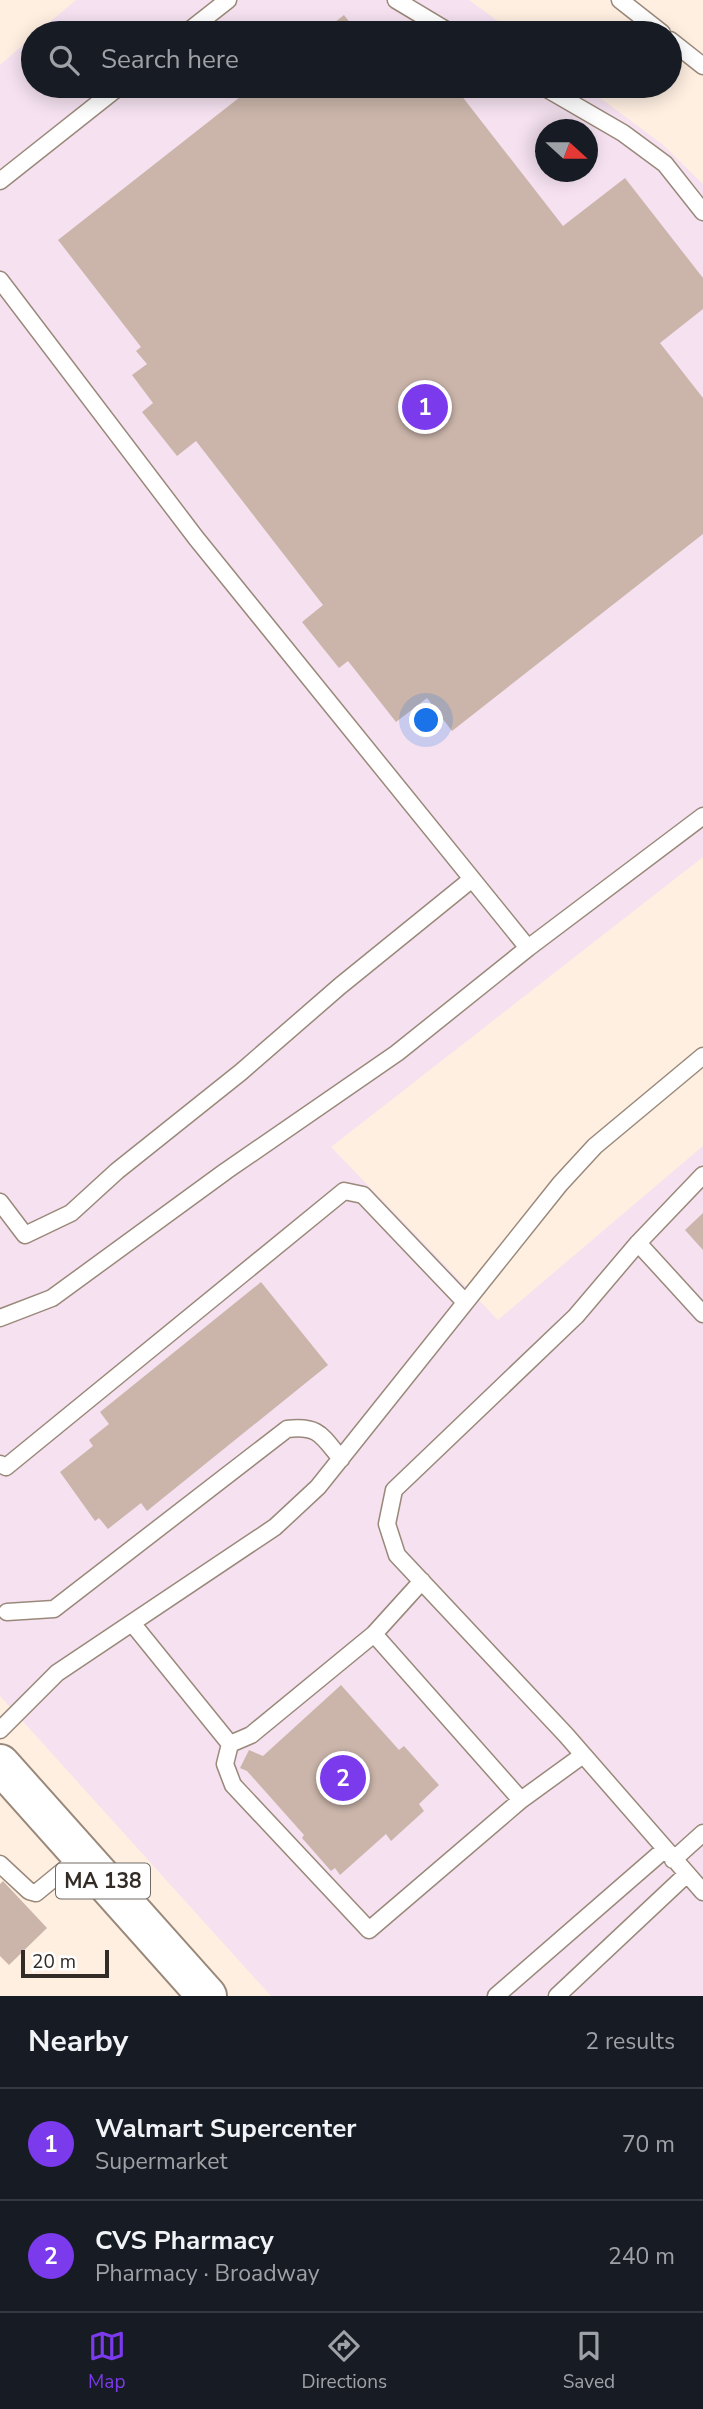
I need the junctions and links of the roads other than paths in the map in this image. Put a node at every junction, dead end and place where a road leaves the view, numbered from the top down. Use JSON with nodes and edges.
{"nodes":[{"id":1,"x":228,"y":0,"type":"edge"},
{"id":2,"x":396,"y":0,"type":"edge"},
{"id":3,"x":620,"y":0,"type":"edge"},
{"id":4,"x":201,"y":21,"type":"edge"},
{"id":5,"x":431,"y":21,"type":"edge"},
{"id":6,"x":647,"y":21,"type":"edge"},
{"id":7,"x":682,"y":49,"type":"edge"},
{"id":8,"x":703,"y":66,"type":"edge"},
{"id":9,"x":105,"y":98,"type":"edge"},
{"id":10,"x":562,"y":98,"type":"edge"},
{"id":11,"x":0,"y":181,"type":"edge"},
{"id":12,"x":703,"y":212,"type":"edge"},
{"id":13,"x":0,"y":280,"type":"edge"},
{"id":14,"x":703,"y":816,"type":"edge"},
{"id":15,"x":472,"y":879,"type":"junction"},
{"id":16,"x":528,"y":948,"type":"junction"},
{"id":17,"x":703,"y":1056,"type":"edge"},
{"id":18,"x":703,"y":1175,"type":"edge"},
{"id":19,"x":0,"y":1202,"type":"edge"},
{"id":20,"x":638,"y":1243,"type":"junction"},
{"id":21,"x":465,"y":1302,"type":"junction"},
{"id":22,"x":703,"y":1314,"type":"edge"},
{"id":23,"x":0,"y":1318,"type":"edge"},
{"id":24,"x":341,"y":1459,"type":"junction"},
{"id":25,"x":0,"y":1464,"type":"edge"},
{"id":26,"x":422,"y":1581,"type":"junction"},
{"id":27,"x":2,"y":1611,"type":"edge"},
{"id":28,"x":132,"y":1623,"type":"junction"},
{"id":29,"x":374,"y":1634,"type":"junction"},
{"id":30,"x":0,"y":1730,"type":"edge"},
{"id":31,"x":230,"y":1744,"type":"junction"},
{"id":32,"x":583,"y":1755,"type":"junction"},
{"id":33,"x":0,"y":1764,"type":"edge"},
{"id":34,"x":522,"y":1800,"type":"junction"},
{"id":35,"x":703,"y":1833,"type":"edge"},
{"id":36,"x":668,"y":1855,"type":"junction"},
{"id":37,"x":81,"y":1856,"type":"junction"},
{"id":38,"x":0,"y":1864,"type":"edge"},
{"id":39,"x":687,"y":1874,"type":"junction"},
{"id":40,"x":703,"y":1892,"type":"edge"},
{"id":41,"x":207,"y":1996,"type":"edge"},
{"id":42,"x":496,"y":1996,"type":"edge"},
{"id":43,"x":557,"y":1996,"type":"edge"}],
"edges":[{"from":1,"to":4,"type":"lane"},
{"from":2,"to":5,"type":"lane"},
{"from":3,"to":6,"type":"lane"},
{"from":7,"to":8,"type":"lane"},
{"from":9,"to":11,"type":"lane"},
{"from":10,"to":12,"type":"lane"},
{"from":13,"to":15,"type":"lane"},
{"from":14,"to":16,"type":"lane"},
{"from":15,"to":16,"type":"lane"},
{"from":15,"to":19,"type":"lane"},
{"from":16,"to":23,"type":"lane"},
{"from":17,"to":21,"type":"lane"},
{"from":18,"to":20,"type":"lane"},
{"from":20,"to":22,"type":"lane"},
{"from":20,"to":26,"type":"lane"},
{"from":21,"to":24,"type":"lane"},
{"from":21,"to":25,"type":"lane"},
{"from":24,"to":27,"type":"lane"},
{"from":24,"to":28,"type":"lane"},
{"from":26,"to":29,"type":"lane"},
{"from":26,"to":32,"type":"lane"},
{"from":28,"to":30,"type":"lane"},
{"from":28,"to":31,"type":"lane"},
{"from":29,"to":31,"type":"lane"},
{"from":29,"to":34,"type":"lane"},
{"from":31,"to":34,"type":"lane"},
{"from":32,"to":34,"type":"lane"},
{"from":32,"to":36,"type":"lane"},
{"from":33,"to":37,"type":"main road","number":"MA 138"},
{"from":35,"to":36,"type":"lane"},
{"from":36,"to":39,"type":"lane"},
{"from":36,"to":42,"type":"lane"},
{"from":37,"to":38,"type":"lane"},
{"from":37,"to":41,"type":"main road","number":"MA 138"},
{"from":39,"to":40,"type":"lane"},
{"from":39,"to":43,"type":"lane"}]}
